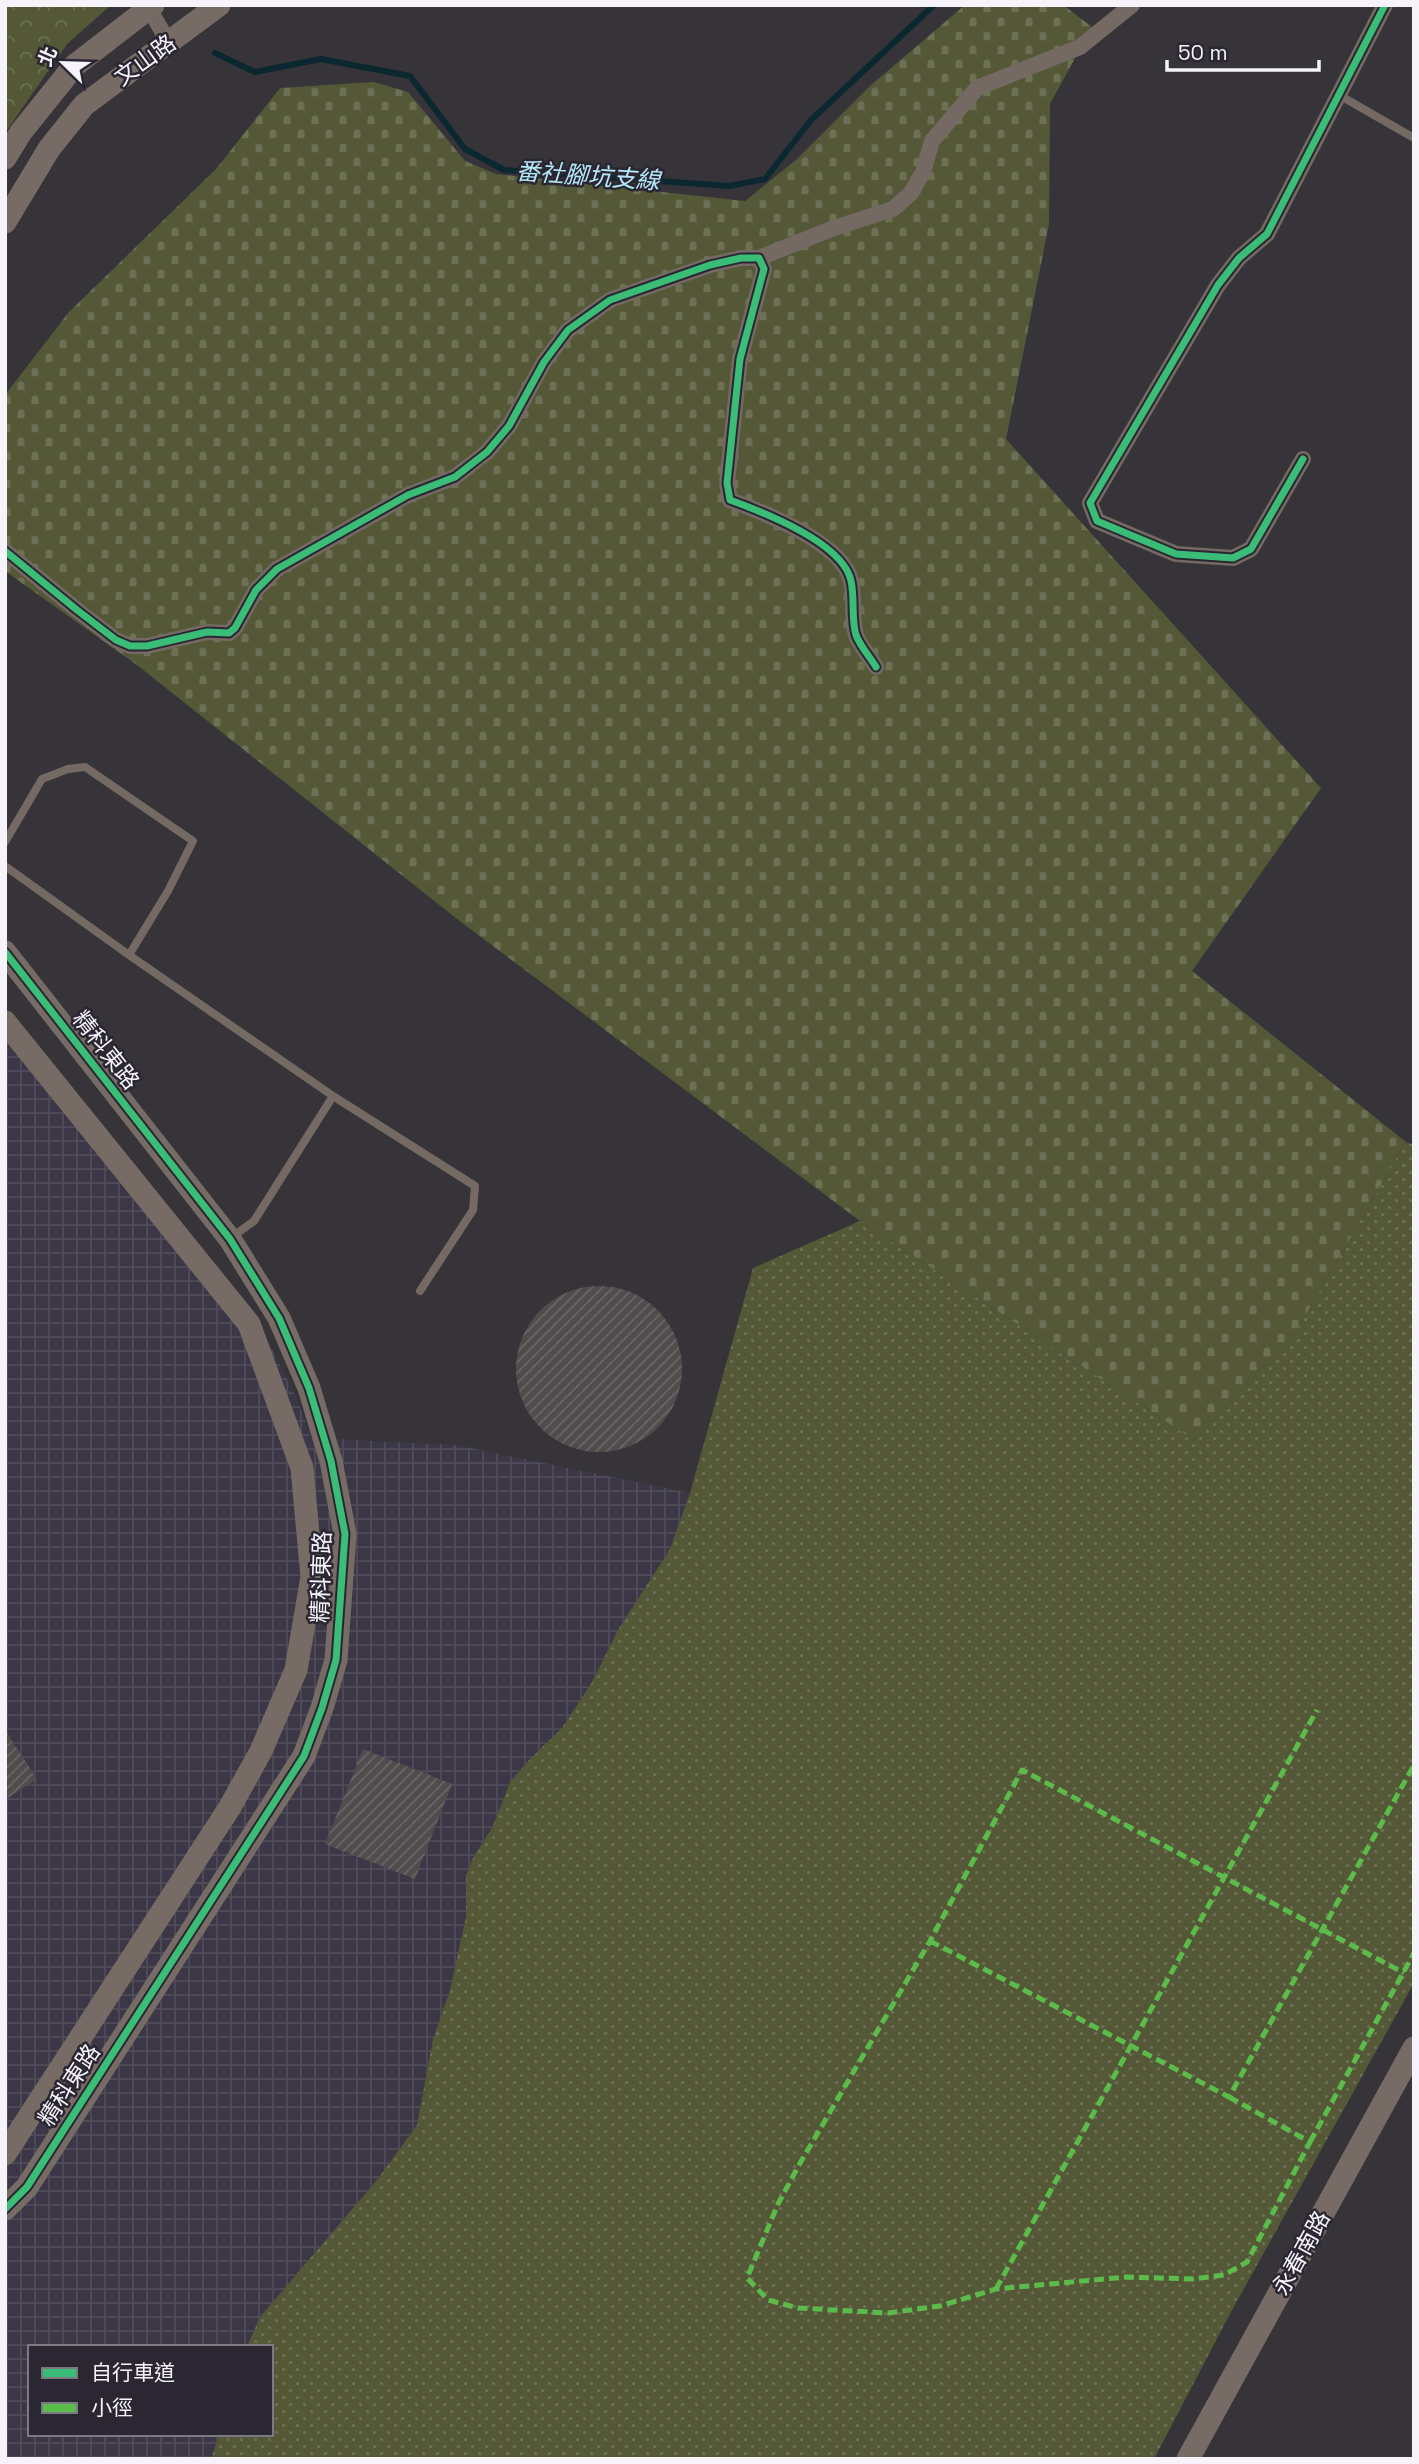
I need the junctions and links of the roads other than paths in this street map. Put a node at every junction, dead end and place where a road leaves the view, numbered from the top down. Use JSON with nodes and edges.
{"nodes":[{"id":1,"x":219,"y":5,"type":"edge"},
{"id":2,"x":1132,"y":5,"type":"edge"},
{"id":3,"x":1385,"y":5,"type":"edge"},
{"id":4,"x":150,"y":6,"type":"edge"},
{"id":5,"x":169,"y":43,"type":"junction"},
{"id":6,"x":1339,"y":95,"type":"junction"},
{"id":7,"x":1414,"y":138,"type":"edge"},
{"id":8,"x":5,"y":158,"type":"edge"},
{"id":9,"x":5,"y":222,"type":"edge"},
{"id":10,"x":759,"y":258,"type":"junction"},
{"id":11,"x":1303,"y":459,"type":"dead end"},
{"id":12,"x":5,"y":551,"type":"edge"},
{"id":13,"x":876,"y":667,"type":"dead end"},
{"id":14,"x":5,"y":842,"type":"edge"},
{"id":15,"x":5,"y":866,"type":"edge"},
{"id":16,"x":5,"y":952,"type":"edge"},
{"id":17,"x":129,"y":955,"type":"junction"},
{"id":18,"x":5,"y":1022,"type":"edge"},
{"id":19,"x":333,"y":1096,"type":"junction"},
{"id":20,"x":230,"y":1239,"type":"junction"},
{"id":21,"x":420,"y":1291,"type":"dead end"},
{"id":22,"x":1414,"y":2048,"type":"edge"},
{"id":23,"x":5,"y":2154,"type":"edge"},
{"id":24,"x":5,"y":2209,"type":"edge"},
{"id":25,"x":1188,"y":2459,"type":"edge"}],
"edges":[{"from":1,"to":5,"type":"street","name":"文山路"},
{"from":2,"to":10,"type":"street"},
{"from":3,"to":6,"type":"street"},
{"from":4,"to":5,"type":"street"},
{"from":4,"to":8,"type":"street","name":"文山路"},
{"from":5,"to":9,"type":"street","name":"文山路"},
{"from":6,"to":7,"type":"lane"},
{"from":6,"to":11,"type":"street"},
{"from":10,"to":12,"type":"street"},
{"from":10,"to":13,"type":"street"},
{"from":14,"to":17,"type":"lane"},
{"from":15,"to":17,"type":"lane"},
{"from":16,"to":20,"type":"street","name":"精科東路"},
{"from":17,"to":19,"type":"lane"},
{"from":18,"to":23,"type":"street","name":"精科東路"},
{"from":19,"to":20,"type":"lane"},
{"from":19,"to":21,"type":"lane"},
{"from":20,"to":24,"type":"street","name":"精科東路"},
{"from":22,"to":25,"type":"street","name":"永春南路"}]}
